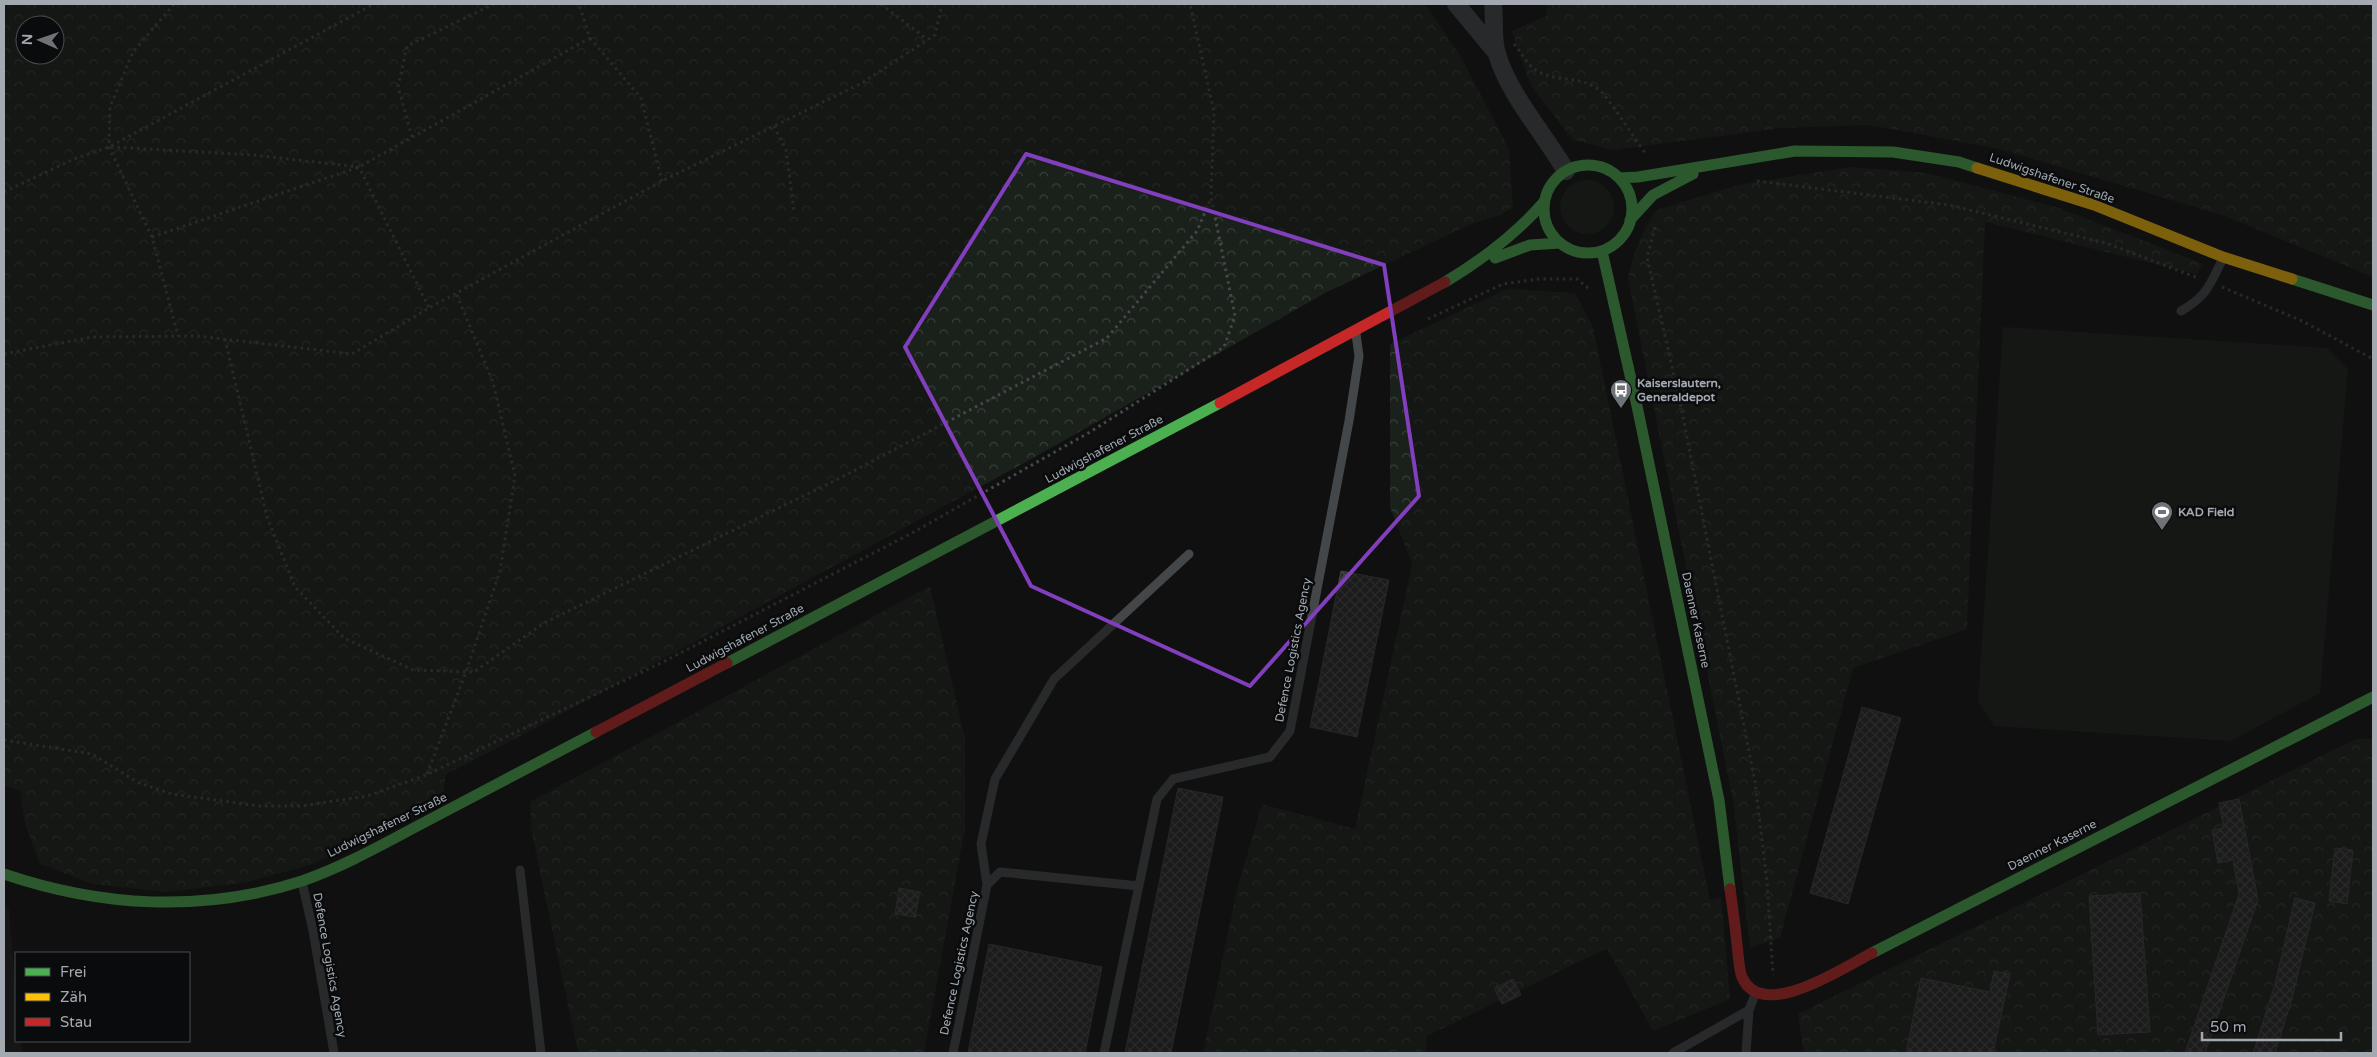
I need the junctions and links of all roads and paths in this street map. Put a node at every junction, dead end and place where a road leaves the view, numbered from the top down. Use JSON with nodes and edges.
{"nodes":[{"id":1,"x":174,"y":4,"type":"edge"},
{"id":2,"x":374,"y":4,"type":"edge"},
{"id":3,"x":494,"y":4,"type":"edge"},
{"id":4,"x":579,"y":4,"type":"edge"},
{"id":5,"x":880,"y":4,"type":"edge"},
{"id":6,"x":942,"y":4,"type":"edge"},
{"id":7,"x":1190,"y":4,"type":"edge"},
{"id":8,"x":1456,"y":4,"type":"edge"},
{"id":9,"x":1492,"y":4,"type":"edge"},
{"id":10,"x":590,"y":38,"type":"junction"},
{"id":11,"x":928,"y":40,"type":"junction"},
{"id":12,"x":1496,"y":52,"type":"junction"},
{"id":13,"x":774,"y":126,"type":"junction"},
{"id":14,"x":412,"y":137,"type":"junction"},
{"id":15,"x":109,"y":147,"type":"junction"},
{"id":16,"x":1649,"y":159,"type":"dead end"},
{"id":17,"x":1708,"y":166,"type":"junction"},
{"id":18,"x":359,"y":167,"type":"junction"},
{"id":19,"x":1566,"y":171,"type":"junction"},
{"id":20,"x":1619,"y":178,"type":"junction"},
{"id":21,"x":1756,"y":181,"type":"dead end"},
{"id":22,"x":662,"y":182,"type":"junction"},
{"id":23,"x":4,"y":192,"type":"edge"},
{"id":24,"x":1211,"y":197,"type":"junction"},
{"id":25,"x":1544,"y":202,"type":"junction"},
{"id":26,"x":794,"y":211,"type":"dead end"},
{"id":27,"x":1630,"y":220,"type":"junction"},
{"id":28,"x":1657,"y":222,"type":"dead end"},
{"id":29,"x":152,"y":237,"type":"junction"},
{"id":30,"x":1560,"y":243,"type":"junction"},
{"id":31,"x":1602,"y":251,"type":"junction"},
{"id":32,"x":2223,"y":257,"type":"junction"},
{"id":33,"x":1467,"y":269,"type":"junction"},
{"id":34,"x":2212,"y":283,"type":"junction"},
{"id":35,"x":1589,"y":288,"type":"dead end"},
{"id":36,"x":456,"y":294,"type":"junction"},
{"id":37,"x":2373,"y":305,"type":"edge"},
{"id":38,"x":429,"y":308,"type":"junction"},
{"id":39,"x":2181,"y":311,"type":"dead end"},
{"id":40,"x":1420,"y":323,"type":"dead end"},
{"id":41,"x":1356,"y":331,"type":"junction"},
{"id":42,"x":178,"y":336,"type":"junction"},
{"id":43,"x":225,"y":338,"type":"junction"},
{"id":44,"x":4,"y":354,"type":"edge"},
{"id":45,"x":2373,"y":359,"type":"edge"},
{"id":46,"x":1679,"y":397,"type":"junction"},
{"id":47,"x":1650,"y":402,"type":"dead end"},
{"id":48,"x":1189,"y":554,"type":"dead end"},
{"id":49,"x":466,"y":672,"type":"junction"},
{"id":50,"x":2373,"y":696,"type":"edge"},
{"id":51,"x":2365,"y":706,"type":"edge"},
{"id":52,"x":4,"y":740,"type":"edge"},
{"id":53,"x":426,"y":775,"type":"junction"},
{"id":54,"x":520,"y":870,"type":"dead end"},
{"id":55,"x":4,"y":875,"type":"edge"},
{"id":56,"x":302,"y":881,"type":"junction"},
{"id":57,"x":987,"y":885,"type":"junction"},
{"id":58,"x":1139,"y":886,"type":"junction"},
{"id":59,"x":1773,"y":977,"type":"dead end"},
{"id":60,"x":1756,"y":992,"type":"junction"},
{"id":61,"x":1749,"y":1010,"type":"junction"},
{"id":62,"x":334,"y":1053,"type":"edge"},
{"id":63,"x":542,"y":1053,"type":"edge"},
{"id":64,"x":953,"y":1053,"type":"edge"},
{"id":65,"x":1104,"y":1053,"type":"edge"},
{"id":66,"x":1673,"y":1053,"type":"edge"},
{"id":67,"x":1746,"y":1053,"type":"edge"}],
"edges":[{"from":1,"to":15,"type":"path"},
{"from":2,"to":15,"type":"path"},
{"from":3,"to":14,"type":"path"},
{"from":4,"to":10,"type":"path"},
{"from":5,"to":11,"type":"path"},
{"from":6,"to":11,"type":"path"},
{"from":7,"to":24,"type":"path"},
{"from":8,"to":12,"type":"street"},
{"from":9,"to":12,"type":"street"},
{"from":10,"to":14,"type":"path"},
{"from":10,"to":22,"type":"path"},
{"from":11,"to":13,"type":"path"},
{"from":12,"to":16,"type":"path"},
{"from":12,"to":19,"type":"street"},
{"from":13,"to":22,"type":"path"},
{"from":13,"to":26,"type":"path"},
{"from":14,"to":18,"type":"path"},
{"from":15,"to":18,"type":"path"},
{"from":15,"to":23,"type":"path"},
{"from":15,"to":29,"type":"path"},
{"from":17,"to":20,"type":"street","name":"Ludwigshafener Straße"},
{"from":17,"to":27,"type":"street","name":"Ludwigshafener Straße"},
{"from":17,"to":32,"type":"street","name":"Ludwigshafener Straße"},
{"from":18,"to":29,"type":"path"},
{"from":18,"to":38,"type":"path"},
{"from":19,"to":20,"type":"street"},
{"from":19,"to":25,"type":"street"},
{"from":20,"to":27,"type":"street"},
{"from":21,"to":34,"type":"path"},
{"from":22,"to":36,"type":"path"},
{"from":24,"to":49,"type":"path"},
{"from":24,"to":53,"type":"path"},
{"from":25,"to":30,"type":"street"},
{"from":25,"to":33,"type":"street","name":"Ludwigshafener Straße"},
{"from":27,"to":31,"type":"street"},
{"from":28,"to":46,"type":"path"},
{"from":29,"to":42,"type":"path"},
{"from":30,"to":31,"type":"street"},
{"from":30,"to":33,"type":"street","name":"Ludwigshafener Straße"},
{"from":31,"to":60,"type":"street","name":"Daenner Kaserne"},
{"from":32,"to":34,"type":"lane"},
{"from":32,"to":37,"type":"street","name":"Ludwigshafener Straße"},
{"from":33,"to":41,"type":"street","name":"Ludwigshafener Straße"},
{"from":34,"to":39,"type":"lane"},
{"from":34,"to":45,"type":"path"},
{"from":35,"to":40,"type":"path"},
{"from":36,"to":38,"type":"path"},
{"from":36,"to":49,"type":"path"},
{"from":38,"to":43,"type":"path"},
{"from":41,"to":56,"type":"street","name":"Ludwigshafener Straße"},
{"from":41,"to":58,"type":"lane","name":"Defence Logistics Agency"},
{"from":42,"to":43,"type":"path"},
{"from":42,"to":44,"type":"path"},
{"from":43,"to":49,"type":"path"},
{"from":46,"to":47,"type":"path"},
{"from":46,"to":59,"type":"path"},
{"from":48,"to":57,"type":"lane"},
{"from":49,"to":53,"type":"path"},
{"from":50,"to":51,"type":"street","name":"Daenner Kaserne"},
{"from":51,"to":60,"type":"street","name":"Daenner Kaserne"},
{"from":52,"to":53,"type":"path"},
{"from":54,"to":63,"type":"lane"},
{"from":55,"to":56,"type":"street","name":"Ludwigshafener Straße"},
{"from":56,"to":62,"type":"lane","name":"Defence Logistics Agency"},
{"from":57,"to":58,"type":"lane","name":"Defence Logistics Agency"},
{"from":57,"to":64,"type":"lane","name":"Defence Logistics Agency"},
{"from":58,"to":65,"type":"lane","name":"Defence Logistics Agency"},
{"from":60,"to":61,"type":"lane"},
{"from":61,"to":66,"type":"lane"},
{"from":61,"to":67,"type":"lane"}]}
